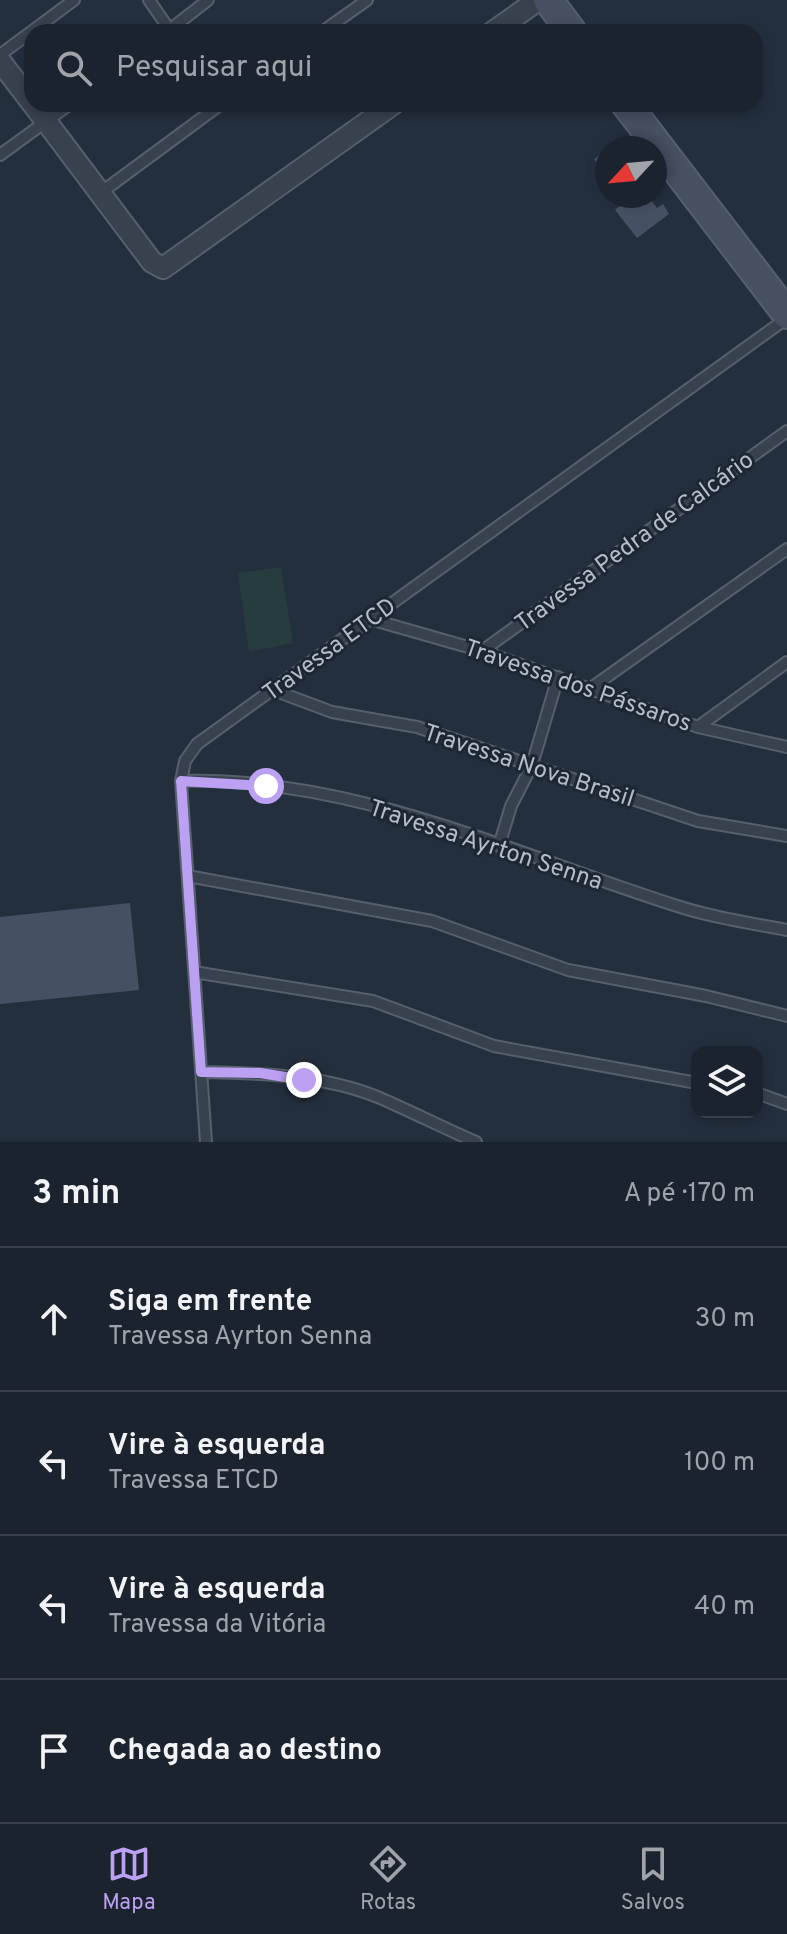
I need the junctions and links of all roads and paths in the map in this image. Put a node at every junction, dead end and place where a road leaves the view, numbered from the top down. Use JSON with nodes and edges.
{"nodes":[{"id":1,"x":74,"y":0,"type":"edge"},
{"id":2,"x":149,"y":0,"type":"edge"},
{"id":3,"x":208,"y":0,"type":"edge"},
{"id":4,"x":367,"y":0,"type":"edge"},
{"id":5,"x":538,"y":0,"type":"edge"},
{"id":6,"x":548,"y":0,"type":"edge"},
{"id":7,"x":43,"y":24,"type":"edge"},
{"id":8,"x":164,"y":24,"type":"edge"},
{"id":9,"x":178,"y":24,"type":"edge"},
{"id":10,"x":333,"y":24,"type":"edge"},
{"id":11,"x":504,"y":24,"type":"edge"},
{"id":12,"x":566,"y":24,"type":"edge"},
{"id":13,"x":24,"y":39,"type":"edge"},
{"id":14,"x":0,"y":58,"type":"edge"},
{"id":15,"x":24,"y":92,"type":"edge"},
{"id":16,"x":39,"y":112,"type":"edge"},
{"id":17,"x":59,"y":112,"type":"edge"},
{"id":18,"x":209,"y":112,"type":"edge"},
{"id":19,"x":382,"y":112,"type":"edge"},
{"id":20,"x":632,"y":112,"type":"edge"},
{"id":21,"x":46,"y":121,"type":"junction"},
{"id":22,"x":0,"y":155,"type":"edge"},
{"id":23,"x":99,"y":194,"type":"junction"},
{"id":24,"x":787,"y":316,"type":"edge"},
{"id":25,"x":787,"y":431,"type":"edge"},
{"id":26,"x":787,"y":549,"type":"edge"},
{"id":27,"x":370,"y":619,"type":"junction"},
{"id":28,"x":482,"y":651,"type":"junction"},
{"id":29,"x":787,"y":662,"type":"edge"},
{"id":30,"x":558,"y":677,"type":"junction"},
{"id":31,"x":591,"y":688,"type":"junction"},
{"id":32,"x":273,"y":690,"type":"junction"},
{"id":33,"x":698,"y":727,"type":"junction"},
{"id":34,"x":787,"y":747,"type":"edge"},
{"id":35,"x":532,"y":765,"type":"junction"},
{"id":36,"x":181,"y":781,"type":"junction"},
{"id":37,"x":787,"y":836,"type":"edge"},
{"id":38,"x":499,"y":846,"type":"junction"},
{"id":39,"x":188,"y":876,"type":"junction"},
{"id":40,"x":787,"y":930,"type":"edge"},
{"id":41,"x":194,"y":972,"type":"junction"},
{"id":42,"x":787,"y":1016,"type":"edge"},
{"id":43,"x":201,"y":1072,"type":"junction"},
{"id":44,"x":691,"y":1082,"type":"edge"},
{"id":45,"x":763,"y":1095,"type":"edge"},
{"id":46,"x":787,"y":1104,"type":"edge"},
{"id":47,"x":206,"y":1142,"type":"edge"},
{"id":48,"x":476,"y":1142,"type":"edge"}],
"edges":[{"from":1,"to":7,"type":"lane"},
{"from":2,"to":8,"type":"lane"},
{"from":3,"to":9,"type":"lane"},
{"from":4,"to":10,"type":"lane"},
{"from":5,"to":11,"type":"street"},
{"from":6,"to":12,"type":"street"},
{"from":13,"to":14,"type":"lane"},
{"from":14,"to":15,"type":"street"},
{"from":16,"to":21,"type":"street"},
{"from":17,"to":21,"type":"lane"},
{"from":18,"to":23,"type":"lane"},
{"from":19,"to":23,"type":"street"},
{"from":20,"to":24,"type":"street"},
{"from":21,"to":22,"type":"lane"},
{"from":21,"to":23,"type":"street"},
{"from":24,"to":27,"type":"lane","name":"Travessa ETCD"},
{"from":25,"to":28,"type":"lane","name":"Travessa Pedra de Calcário"},
{"from":26,"to":31,"type":"lane"},
{"from":27,"to":28,"type":"lane","name":"Travessa dos Pássaros"},
{"from":27,"to":32,"type":"lane","name":"Travessa ETCD"},
{"from":28,"to":30,"type":"lane","name":"Travessa dos Pássaros"},
{"from":29,"to":33,"type":"lane"},
{"from":30,"to":31,"type":"lane","name":"Travessa dos Pássaros"},
{"from":30,"to":35,"type":"lane"},
{"from":31,"to":33,"type":"lane","name":"Travessa dos Pássaros"},
{"from":32,"to":35,"type":"lane","name":"Travessa Nova Brasil"},
{"from":32,"to":36,"type":"lane","name":"Travessa ETCD"},
{"from":33,"to":34,"type":"lane","name":"Travessa dos Pássaros"},
{"from":35,"to":37,"type":"lane","name":"Travessa Nova Brasil"},
{"from":35,"to":38,"type":"lane"},
{"from":36,"to":38,"type":"lane","name":"Travessa Ayrton Senna"},
{"from":36,"to":39,"type":"lane","name":"Travessa ETCD"},
{"from":38,"to":40,"type":"lane","name":"Travessa Ayrton Senna"},
{"from":39,"to":41,"type":"lane","name":"Travessa ETCD"},
{"from":39,"to":42,"type":"lane"},
{"from":41,"to":43,"type":"lane","name":"Travessa ETCD"},
{"from":41,"to":44,"type":"lane"},
{"from":43,"to":47,"type":"lane","name":"Travessa ETCD"},
{"from":43,"to":48,"type":"lane"},
{"from":45,"to":46,"type":"lane"}]}
